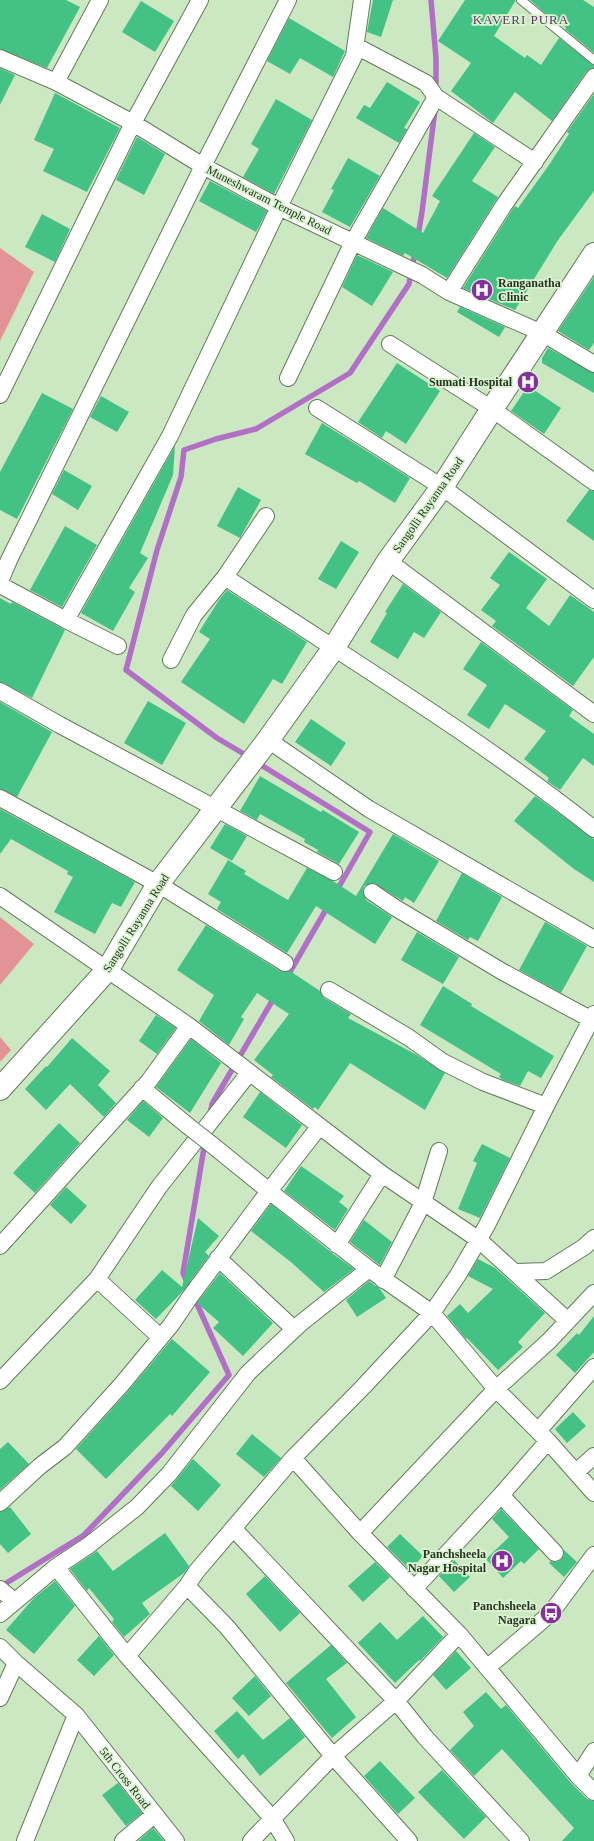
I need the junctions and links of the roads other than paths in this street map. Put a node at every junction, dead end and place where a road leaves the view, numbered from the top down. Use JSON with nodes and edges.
{"nodes":[{"id":1,"x":100,"y":0,"type":"edge"},
{"id":2,"x":200,"y":0,"type":"edge"},
{"id":3,"x":288,"y":0,"type":"edge"},
{"id":4,"x":362,"y":0,"type":"edge"},
{"id":5,"x":521,"y":0,"type":"edge"},
{"id":6,"x":356,"y":46,"type":"junction"},
{"id":7,"x":0,"y":58,"type":"edge"},
{"id":8,"x":594,"y":60,"type":"edge"},
{"id":9,"x":594,"y":77,"type":"edge"},
{"id":10,"x":56,"y":82,"type":"junction"},
{"id":11,"x":436,"y":97,"type":"junction"},
{"id":12,"x":133,"y":124,"type":"junction"},
{"id":13,"x":535,"y":162,"type":"junction"},
{"id":14,"x":203,"y":166,"type":"junction"},
{"id":15,"x":279,"y":206,"type":"junction"},
{"id":16,"x":353,"y":242,"type":"junction"},
{"id":17,"x":594,"y":254,"type":"edge"},
{"id":18,"x":449,"y":292,"type":"junction"},
{"id":19,"x":542,"y":333,"type":"junction"},
{"id":20,"x":390,"y":344,"type":"dead end"},
{"id":21,"x":594,"y":364,"type":"edge"},
{"id":22,"x":288,"y":378,"type":"dead end"},
{"id":23,"x":0,"y":394,"type":"edge"},
{"id":24,"x":317,"y":408,"type":"dead end"},
{"id":25,"x":492,"y":409,"type":"junction"},
{"id":26,"x":594,"y":482,"type":"edge"},
{"id":27,"x":442,"y":487,"type":"junction"},
{"id":28,"x":266,"y":516,"type":"dead end"},
{"id":29,"x":388,"y":561,"type":"junction"},
{"id":30,"x":224,"y":577,"type":"junction"},
{"id":31,"x":0,"y":581,"type":"edge"},
{"id":32,"x":0,"y":585,"type":"edge"},
{"id":33,"x":594,"y":600,"type":"edge"},
{"id":34,"x":66,"y":620,"type":"junction"},
{"id":35,"x":118,"y":646,"type":"dead end"},
{"id":36,"x":334,"y":648,"type":"junction"},
{"id":37,"x":171,"y":660,"type":"dead end"},
{"id":38,"x":0,"y":691,"type":"edge"},
{"id":39,"x":594,"y":714,"type":"edge"},
{"id":40,"x":258,"y":753,"type":"junction"},
{"id":41,"x":0,"y":798,"type":"edge"},
{"id":42,"x":216,"y":808,"type":"junction"},
{"id":43,"x":594,"y":829,"type":"edge"},
{"id":44,"x":334,"y":872,"type":"dead end"},
{"id":45,"x":158,"y":884,"type":"junction"},
{"id":46,"x":372,"y":892,"type":"dead end"},
{"id":47,"x":0,"y":896,"type":"edge"},
{"id":48,"x":594,"y":939,"type":"edge"},
{"id":49,"x":285,"y":963,"type":"dead end"},
{"id":50,"x":108,"y":969,"type":"junction"},
{"id":51,"x":329,"y":990,"type":"dead end"},
{"id":52,"x":593,"y":1018,"type":"edge"},
{"id":53,"x":189,"y":1026,"type":"junction"},
{"id":54,"x":249,"y":1072,"type":"junction"},
{"id":55,"x":142,"y":1088,"type":"junction"},
{"id":56,"x":0,"y":1089,"type":"edge"},
{"id":57,"x":546,"y":1106,"type":"junction"},
{"id":58,"x":318,"y":1127,"type":"junction"},
{"id":59,"x":200,"y":1134,"type":"junction"},
{"id":60,"x":440,"y":1151,"type":"dead end"},
{"id":61,"x":382,"y":1174,"type":"junction"},
{"id":62,"x":269,"y":1191,"type":"junction"},
{"id":63,"x":423,"y":1203,"type":"junction"},
{"id":64,"x":594,"y":1238,"type":"edge"},
{"id":65,"x":479,"y":1240,"type":"junction"},
{"id":66,"x":337,"y":1245,"type":"junction"},
{"id":67,"x":0,"y":1246,"type":"edge"},
{"id":68,"x":218,"y":1258,"type":"junction"},
{"id":69,"x":369,"y":1269,"type":"junction"},
{"id":70,"x":517,"y":1272,"type":"junction"},
{"id":71,"x":97,"y":1279,"type":"junction"},
{"id":72,"x":384,"y":1280,"type":"junction"},
{"id":73,"x":594,"y":1292,"type":"edge"},
{"id":74,"x":432,"y":1313,"type":"junction"},
{"id":75,"x":568,"y":1321,"type":"junction"},
{"id":76,"x":294,"y":1329,"type":"junction"},
{"id":77,"x":160,"y":1337,"type":"junction"},
{"id":78,"x":594,"y":1367,"type":"edge"},
{"id":79,"x":0,"y":1381,"type":"edge"},
{"id":80,"x":496,"y":1389,"type":"junction"},
{"id":81,"x":543,"y":1436,"type":"junction"},
{"id":82,"x":594,"y":1456,"type":"edge"},
{"id":83,"x":293,"y":1458,"type":"junction"},
{"id":84,"x":576,"y":1472,"type":"junction"},
{"id":85,"x":594,"y":1493,"type":"edge"},
{"id":86,"x":501,"y":1496,"type":"junction"},
{"id":87,"x":0,"y":1502,"type":"edge"},
{"id":88,"x":233,"y":1528,"type":"junction"},
{"id":89,"x":360,"y":1533,"type":"junction"},
{"id":90,"x":555,"y":1553,"type":"dead end"},
{"id":91,"x":594,"y":1555,"type":"edge"},
{"id":92,"x":56,"y":1567,"type":"junction"},
{"id":93,"x":187,"y":1586,"type":"junction"},
{"id":94,"x":414,"y":1589,"type":"junction"},
{"id":95,"x":6,"y":1594,"type":"edge"},
{"id":96,"x":0,"y":1614,"type":"edge"},
{"id":97,"x":459,"y":1634,"type":"junction"},
{"id":98,"x":0,"y":1647,"type":"edge"},
{"id":99,"x":127,"y":1656,"type":"junction"},
{"id":100,"x":16,"y":1663,"type":"junction"},
{"id":101,"x":488,"y":1667,"type":"junction"},
{"id":102,"x":0,"y":1698,"type":"edge"},
{"id":103,"x":396,"y":1701,"type":"junction"},
{"id":104,"x":76,"y":1715,"type":"junction"},
{"id":105,"x":594,"y":1751,"type":"edge"},
{"id":106,"x":333,"y":1756,"type":"junction"},
{"id":107,"x":578,"y":1776,"type":"junction"},
{"id":108,"x":594,"y":1792,"type":"edge"},
{"id":109,"x":154,"y":1815,"type":"junction"},
{"id":110,"x":272,"y":1818,"type":"junction"},
{"id":111,"x":25,"y":1841,"type":"edge"},
{"id":112,"x":123,"y":1841,"type":"edge"},
{"id":113,"x":176,"y":1841,"type":"edge"},
{"id":114,"x":251,"y":1841,"type":"edge"},
{"id":115,"x":286,"y":1841,"type":"edge"},
{"id":116,"x":409,"y":1841,"type":"edge"},
{"id":117,"x":521,"y":1841,"type":"edge"}],
"edges":[{"from":1,"to":10,"type":"street"},
{"from":2,"to":12,"type":"street"},
{"from":3,"to":14,"type":"street"},
{"from":4,"to":6,"type":"street"},
{"from":5,"to":8,"type":"lane"},
{"from":6,"to":11,"type":"street"},
{"from":6,"to":15,"type":"street"},
{"from":7,"to":10,"type":"street","name":"Muneshwaram Temple Road"},
{"from":9,"to":13,"type":"street"},
{"from":10,"to":12,"type":"street","name":"Muneshwaram Temple Road"},
{"from":11,"to":13,"type":"street"},
{"from":11,"to":16,"type":"street"},
{"from":12,"to":14,"type":"street","name":"Muneshwaram Temple Road"},
{"from":12,"to":23,"type":"street"},
{"from":13,"to":18,"type":"street"},
{"from":14,"to":15,"type":"street","name":"Muneshwaram Temple Road"},
{"from":14,"to":31,"type":"street"},
{"from":15,"to":16,"type":"street","name":"Muneshwaram Temple Road"},
{"from":15,"to":34,"type":"street"},
{"from":16,"to":18,"type":"street","name":"Muneshwaram Temple Road"},
{"from":16,"to":22,"type":"street"},
{"from":17,"to":19,"type":"street","name":"Sangolli Rayanna Road"},
{"from":18,"to":19,"type":"street","name":"Muneshwaram Temple Road"},
{"from":19,"to":21,"type":"street","name":"Muneshwaram Temple Road"},
{"from":19,"to":25,"type":"street","name":"Sangolli Rayanna Road"},
{"from":20,"to":25,"type":"street"},
{"from":24,"to":27,"type":"street"},
{"from":25,"to":26,"type":"street"},
{"from":25,"to":27,"type":"street","name":"Sangolli Rayanna Road"},
{"from":27,"to":29,"type":"street","name":"Sangolli Rayanna Road"},
{"from":27,"to":33,"type":"street"},
{"from":28,"to":30,"type":"street"},
{"from":29,"to":36,"type":"street","name":"Sangolli Rayanna Road"},
{"from":29,"to":39,"type":"street"},
{"from":30,"to":36,"type":"street"},
{"from":30,"to":37,"type":"street"},
{"from":32,"to":34,"type":"street"},
{"from":34,"to":35,"type":"street"},
{"from":36,"to":40,"type":"street","name":"Sangolli Rayanna Road"},
{"from":36,"to":43,"type":"street"},
{"from":38,"to":42,"type":"street"},
{"from":40,"to":42,"type":"street","name":"Sangolli Rayanna Road"},
{"from":40,"to":48,"type":"street"},
{"from":41,"to":45,"type":"street"},
{"from":42,"to":44,"type":"street"},
{"from":42,"to":45,"type":"street","name":"Sangolli Rayanna Road"},
{"from":45,"to":49,"type":"street"},
{"from":45,"to":50,"type":"street","name":"Sangolli Rayanna Road"},
{"from":46,"to":52,"type":"street"},
{"from":47,"to":50,"type":"street"},
{"from":50,"to":53,"type":"street"},
{"from":50,"to":56,"type":"street","name":"Sangolli Rayanna Road"},
{"from":51,"to":57,"type":"street"},
{"from":52,"to":57,"type":"street"},
{"from":53,"to":54,"type":"street"},
{"from":53,"to":55,"type":"street"},
{"from":54,"to":58,"type":"street"},
{"from":54,"to":59,"type":"street"},
{"from":55,"to":59,"type":"street"},
{"from":55,"to":67,"type":"street"},
{"from":57,"to":65,"type":"street"},
{"from":58,"to":61,"type":"street"},
{"from":58,"to":62,"type":"street"},
{"from":59,"to":62,"type":"street"},
{"from":59,"to":71,"type":"street"},
{"from":60,"to":63,"type":"street"},
{"from":61,"to":63,"type":"street"},
{"from":61,"to":66,"type":"street"},
{"from":62,"to":66,"type":"street"},
{"from":62,"to":68,"type":"street"},
{"from":63,"to":65,"type":"street"},
{"from":63,"to":72,"type":"street"},
{"from":64,"to":70,"type":"street"},
{"from":65,"to":70,"type":"street"},
{"from":65,"to":74,"type":"street"},
{"from":66,"to":69,"type":"street"},
{"from":68,"to":76,"type":"street"},
{"from":68,"to":77,"type":"street"},
{"from":69,"to":72,"type":"street"},
{"from":69,"to":76,"type":"street"},
{"from":70,"to":75,"type":"street"},
{"from":71,"to":77,"type":"street"},
{"from":71,"to":79,"type":"street"},
{"from":72,"to":74,"type":"street"},
{"from":73,"to":75,"type":"street"},
{"from":74,"to":80,"type":"street"},
{"from":74,"to":83,"type":"street"},
{"from":75,"to":80,"type":"street"},
{"from":76,"to":92,"type":"street"},
{"from":77,"to":87,"type":"street"},
{"from":78,"to":81,"type":"street"},
{"from":80,"to":81,"type":"street"},
{"from":80,"to":89,"type":"street"},
{"from":81,"to":84,"type":"street"},
{"from":81,"to":86,"type":"street"},
{"from":82,"to":84,"type":"street"},
{"from":83,"to":88,"type":"street"},
{"from":83,"to":89,"type":"street"},
{"from":84,"to":85,"type":"street"},
{"from":86,"to":90,"type":"street"},
{"from":86,"to":94,"type":"street"},
{"from":88,"to":93,"type":"street"},
{"from":88,"to":103,"type":"street"},
{"from":89,"to":94,"type":"street"},
{"from":91,"to":101,"type":"street"},
{"from":92,"to":95,"type":"street"},
{"from":92,"to":99,"type":"street"},
{"from":93,"to":99,"type":"street"},
{"from":93,"to":106,"type":"street"},
{"from":94,"to":97,"type":"street"},
{"from":95,"to":96,"type":"street"},
{"from":97,"to":101,"type":"street"},
{"from":97,"to":103,"type":"street"},
{"from":98,"to":100,"type":"street","name":"5th Cross Road"},
{"from":99,"to":110,"type":"street"},
{"from":100,"to":102,"type":"street"},
{"from":100,"to":104,"type":"street","name":"5th Cross Road"},
{"from":101,"to":107,"type":"street"},
{"from":103,"to":106,"type":"street"},
{"from":103,"to":117,"type":"street"},
{"from":104,"to":109,"type":"street","name":"5th Cross Road"},
{"from":104,"to":111,"type":"street"},
{"from":105,"to":107,"type":"street"},
{"from":106,"to":110,"type":"street"},
{"from":106,"to":116,"type":"street"},
{"from":107,"to":108,"type":"street"},
{"from":109,"to":112,"type":"street"},
{"from":109,"to":113,"type":"street","name":"5th Cross Road"},
{"from":110,"to":114,"type":"street"},
{"from":110,"to":115,"type":"street"}]}
